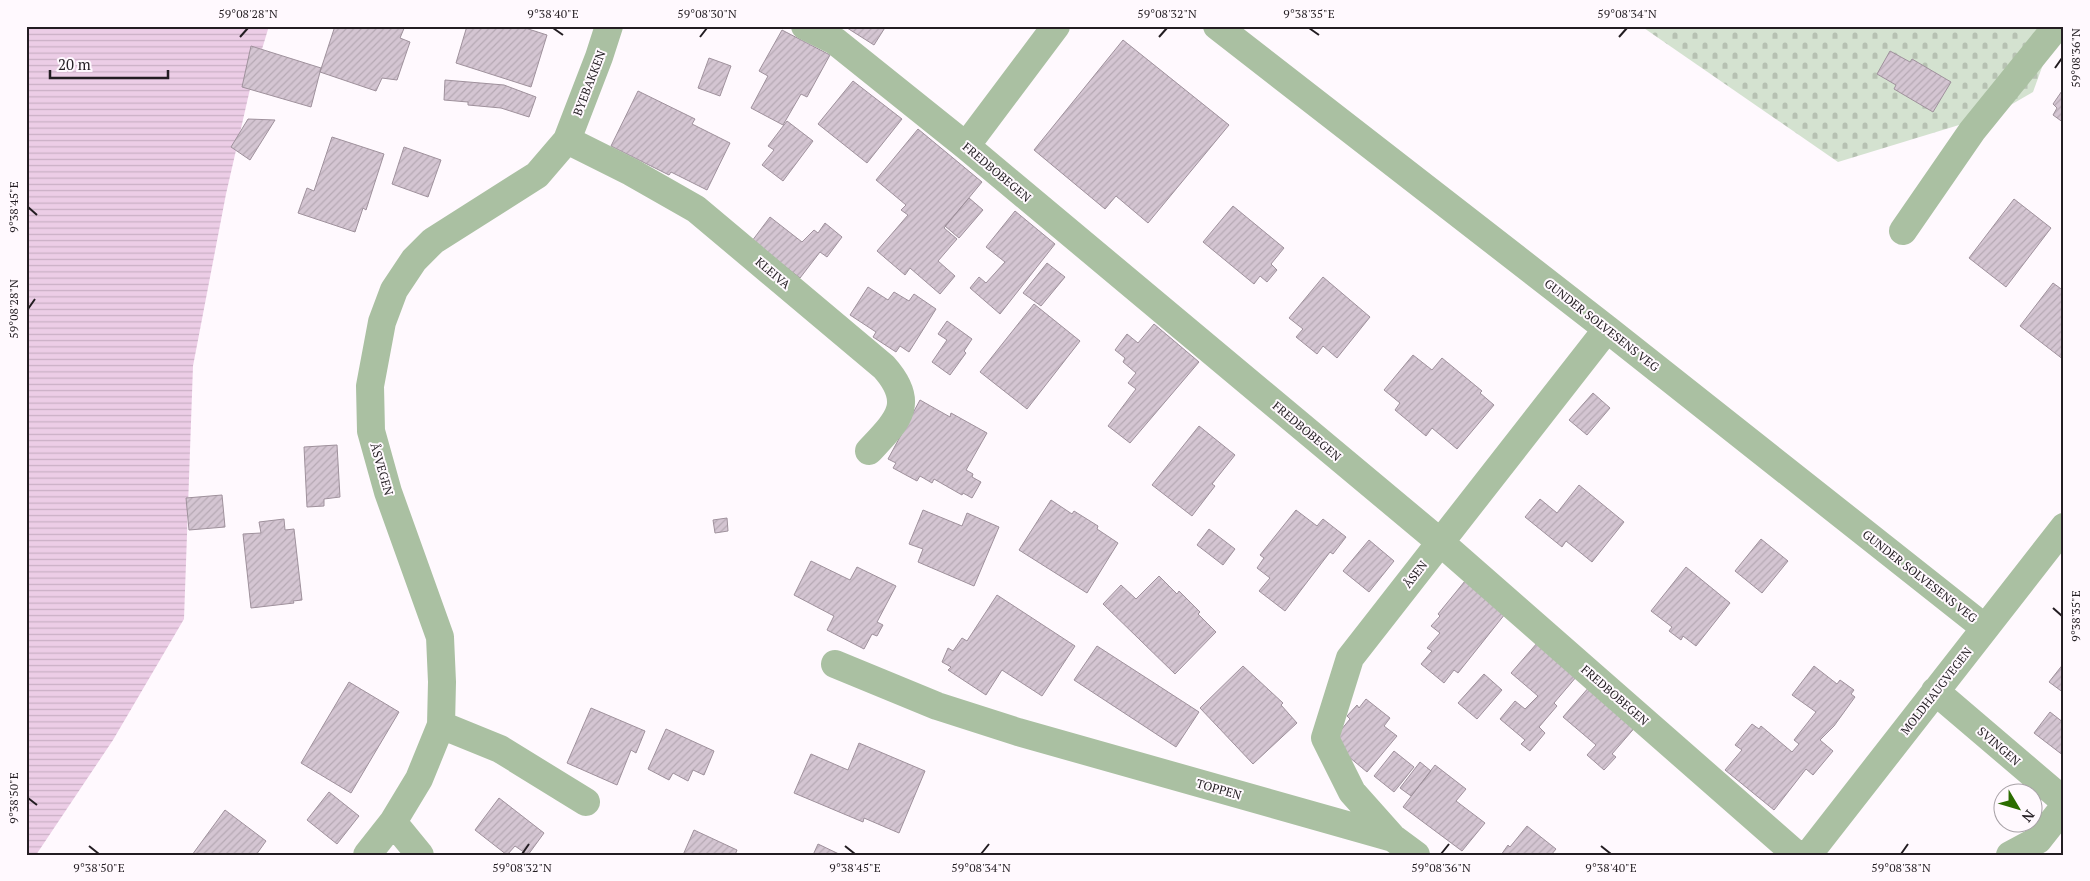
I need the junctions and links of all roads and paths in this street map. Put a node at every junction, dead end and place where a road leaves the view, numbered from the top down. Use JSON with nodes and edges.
{"nodes":[{"id":1,"x":609,"y":26,"type":"edge"},
{"id":2,"x":804,"y":26,"type":"edge"},
{"id":3,"x":1056,"y":26,"type":"edge"},
{"id":4,"x":1217,"y":26,"type":"edge"},
{"id":5,"x":2057,"y":26,"type":"edge"},
{"id":6,"x":567,"y":140,"type":"junction"},
{"id":7,"x":966,"y":146,"type":"junction"},
{"id":8,"x":1903,"y":231,"type":"dead end"},
{"id":9,"x":1607,"y":329,"type":"junction"},
{"id":10,"x":869,"y":451,"type":"dead end"},
{"id":11,"x":2064,"y":527,"type":"edge"},
{"id":12,"x":1440,"y":542,"type":"junction"},
{"id":13,"x":1985,"y":628,"type":"junction"},
{"id":14,"x":835,"y":664,"type":"dead end"},
{"id":15,"x":1935,"y":691,"type":"junction"},
{"id":16,"x":441,"y":725,"type":"junction"},
{"id":17,"x":2064,"y":801,"type":"edge"},
{"id":18,"x":586,"y":802,"type":"dead end"},
{"id":19,"x":2064,"y":807,"type":"edge"},
{"id":20,"x":394,"y":822,"type":"junction"},
{"id":21,"x":1393,"y":838,"type":"junction"},
{"id":22,"x":366,"y":855,"type":"edge"},
{"id":23,"x":420,"y":855,"type":"edge"},
{"id":24,"x":1416,"y":855,"type":"edge"},
{"id":25,"x":1797,"y":855,"type":"edge"},
{"id":26,"x":1808,"y":855,"type":"edge"},
{"id":27,"x":2010,"y":855,"type":"edge"}],
"edges":[{"from":1,"to":6,"type":"street","name":"BYEBAKKEN"},
{"from":2,"to":7,"type":"street","name":"FREDBOBEGEN"},
{"from":3,"to":7,"type":"street"},
{"from":4,"to":9,"type":"street","name":"GUNDER SOLVESENS VEG"},
{"from":5,"to":8,"type":"street"},
{"from":6,"to":10,"type":"street","name":"KLEIVA"},
{"from":6,"to":16,"type":"street","name":"ÅSVEGEN"},
{"from":7,"to":12,"type":"street","name":"FREDBOBEGEN"},
{"from":9,"to":12,"type":"street","name":"ÅSEN"},
{"from":9,"to":13,"type":"street","name":"GUNDER SOLVESENS VEG"},
{"from":11,"to":13,"type":"street","name":"MOLDHAUGVEGEN"},
{"from":12,"to":21,"type":"street","name":"ÅSEN"},
{"from":12,"to":25,"type":"street","name":"FREDBOBEGEN"},
{"from":13,"to":15,"type":"street","name":"MOLDHAUGVEGEN"},
{"from":14,"to":21,"type":"street","name":"TOPPEN"},
{"from":15,"to":17,"type":"street","name":"SVINGEN"},
{"from":15,"to":26,"type":"street","name":"MOLDHAUGVEGEN"},
{"from":16,"to":18,"type":"street"},
{"from":16,"to":20,"type":"street","name":"ÅSVEGEN"},
{"from":19,"to":27,"type":"street"},
{"from":20,"to":22,"type":"street","name":"ÅSVEGEN"},
{"from":20,"to":23,"type":"street"},
{"from":21,"to":24,"type":"street","name":"TOPPEN"}]}
